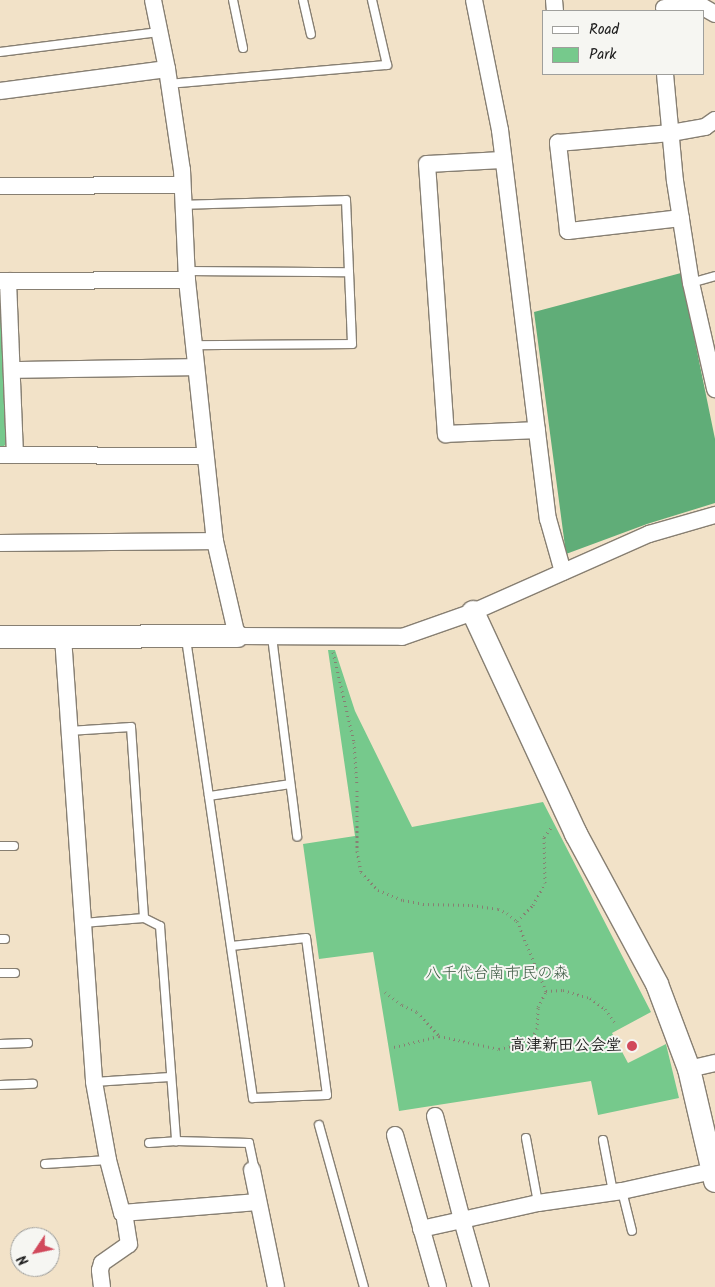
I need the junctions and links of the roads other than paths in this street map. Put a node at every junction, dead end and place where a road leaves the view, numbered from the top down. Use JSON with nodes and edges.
{"nodes":[{"id":1,"x":153,"y":0,"type":"edge"},
{"id":2,"x":233,"y":0,"type":"edge"},
{"id":3,"x":303,"y":0,"type":"edge"},
{"id":4,"x":372,"y":0,"type":"edge"},
{"id":5,"x":474,"y":0,"type":"edge"},
{"id":6,"x":664,"y":6,"type":"edge"},
{"id":7,"x":715,"y":14,"type":"edge"},
{"id":8,"x":159,"y":32,"type":"junction"},
{"id":9,"x":311,"y":34,"type":"dead end"},
{"id":10,"x":242,"y":48,"type":"dead end"},
{"id":11,"x":0,"y":52,"type":"edge"},
{"id":12,"x":665,"y":75,"type":"edge"},
{"id":13,"x":168,"y":77,"type":"junction"},
{"id":14,"x":0,"y":91,"type":"edge"},
{"id":15,"x":715,"y":120,"type":"edge"},
{"id":16,"x":671,"y":133,"type":"junction"},
{"id":17,"x":503,"y":160,"type":"junction"},
{"id":18,"x":181,"y":185,"type":"junction"},
{"id":19,"x":0,"y":186,"type":"edge"},
{"id":20,"x":182,"y":205,"type":"junction"},
{"id":21,"x":681,"y":218,"type":"junction"},
{"id":22,"x":349,"y":272,"type":"junction"},
{"id":23,"x":186,"y":275,"type":"junction"},
{"id":24,"x":715,"y":276,"type":"edge"},
{"id":25,"x":4,"y":281,"type":"edge"},
{"id":26,"x":691,"y":283,"type":"junction"},
{"id":27,"x":194,"y":345,"type":"junction"},
{"id":28,"x":711,"y":351,"type":"edge"},
{"id":29,"x":196,"y":368,"type":"junction"},
{"id":30,"x":12,"y":370,"type":"junction"},
{"id":31,"x":715,"y":389,"type":"edge"},
{"id":32,"x":537,"y":430,"type":"junction"},
{"id":33,"x":7,"y":455,"type":"edge"},
{"id":34,"x":205,"y":456,"type":"junction"},
{"id":35,"x":715,"y":515,"type":"edge"},
{"id":36,"x":215,"y":541,"type":"junction"},
{"id":37,"x":0,"y":543,"type":"edge"},
{"id":38,"x":563,"y":572,"type":"junction"},
{"id":39,"x":473,"y":612,"type":"junction"},
{"id":40,"x":0,"y":636,"type":"edge"},
{"id":41,"x":185,"y":636,"type":"junction"},
{"id":42,"x":237,"y":636,"type":"junction"},
{"id":43,"x":272,"y":636,"type":"junction"},
{"id":44,"x":63,"y":637,"type":"junction"},
{"id":45,"x":69,"y":731,"type":"junction"},
{"id":46,"x":290,"y":784,"type":"junction"},
{"id":47,"x":209,"y":796,"type":"junction"},
{"id":48,"x":297,"y":836,"type":"dead end"},
{"id":49,"x":0,"y":846,"type":"edge"},
{"id":50,"x":14,"y":846,"type":"dead end"},
{"id":51,"x":144,"y":918,"type":"junction"},
{"id":52,"x":82,"y":923,"type":"junction"},
{"id":53,"x":231,"y":946,"type":"junction"},
{"id":54,"x":0,"y":973,"type":"edge"},
{"id":55,"x":15,"y":973,"type":"dead end"},
{"id":56,"x":28,"y":1043,"type":"dead end"},
{"id":57,"x":0,"y":1044,"type":"edge"},
{"id":58,"x":715,"y":1063,"type":"edge"},
{"id":59,"x":689,"y":1069,"type":"junction"},
{"id":60,"x":170,"y":1077,"type":"junction"},
{"id":61,"x":94,"y":1082,"type":"junction"},
{"id":62,"x":33,"y":1084,"type":"dead end"},
{"id":63,"x":0,"y":1085,"type":"edge"},
{"id":64,"x":435,"y":1116,"type":"dead end"},
{"id":65,"x":319,"y":1125,"type":"dead end"},
{"id":66,"x":395,"y":1135,"type":"dead end"},
{"id":67,"x":526,"y":1138,"type":"dead end"},
{"id":68,"x":602,"y":1140,"type":"dead end"},
{"id":69,"x":176,"y":1141,"type":"junction"},
{"id":70,"x":149,"y":1143,"type":"dead end"},
{"id":71,"x":108,"y":1160,"type":"junction"},
{"id":72,"x":45,"y":1164,"type":"dead end"},
{"id":73,"x":713,"y":1165,"type":"edge"},
{"id":74,"x":252,"y":1170,"type":"joint"},
{"id":75,"x":618,"y":1191,"type":"junction"},
{"id":76,"x":258,"y":1202,"type":"junction"},
{"id":77,"x":538,"y":1203,"type":"junction"},
{"id":78,"x":124,"y":1213,"type":"junction"},
{"id":79,"x":462,"y":1220,"type":"junction"},
{"id":80,"x":421,"y":1229,"type":"junction"},
{"id":81,"x":632,"y":1231,"type":"dead end"},
{"id":82,"x":102,"y":1287,"type":"edge"},
{"id":83,"x":276,"y":1287,"type":"edge"},
{"id":84,"x":364,"y":1287,"type":"edge"},
{"id":85,"x":438,"y":1287,"type":"edge"},
{"id":86,"x":480,"y":1287,"type":"edge"}],
"edges":[{"from":1,"to":8,"type":"street"},
{"from":2,"to":10,"type":"lane"},
{"from":3,"to":9,"type":"lane"},
{"from":4,"to":13,"type":"lane"},
{"from":5,"to":17,"type":"street"},
{"from":6,"to":7,"type":"street"},
{"from":8,"to":11,"type":"lane"},
{"from":8,"to":13,"type":"street"},
{"from":12,"to":16,"type":"street"},
{"from":13,"to":14,"type":"street"},
{"from":13,"to":18,"type":"street"},
{"from":15,"to":16,"type":"street"},
{"from":16,"to":21,"type":"street"},
{"from":16,"to":21,"type":"street"},
{"from":17,"to":32,"type":"street"},
{"from":17,"to":32,"type":"street"},
{"from":18,"to":19,"type":"street"},
{"from":18,"to":20,"type":"street"},
{"from":20,"to":22,"type":"lane"},
{"from":20,"to":23,"type":"street"},
{"from":21,"to":26,"type":"street"},
{"from":22,"to":23,"type":"lane"},
{"from":22,"to":27,"type":"lane"},
{"from":23,"to":25,"type":"street"},
{"from":23,"to":27,"type":"street"},
{"from":24,"to":26,"type":"lane"},
{"from":25,"to":30,"type":"street"},
{"from":26,"to":28,"type":"street"},
{"from":27,"to":29,"type":"street"},
{"from":28,"to":31,"type":"street"},
{"from":29,"to":30,"type":"street"},
{"from":29,"to":34,"type":"street"},
{"from":30,"to":33,"type":"street"},
{"from":32,"to":38,"type":"street"},
{"from":33,"to":34,"type":"street"},
{"from":34,"to":36,"type":"street"},
{"from":35,"to":38,"type":"street"},
{"from":36,"to":37,"type":"street"},
{"from":36,"to":42,"type":"street"},
{"from":38,"to":39,"type":"street"},
{"from":39,"to":43,"type":"street"},
{"from":39,"to":59,"type":"street"},
{"from":40,"to":44,"type":"street"},
{"from":41,"to":42,"type":"street"},
{"from":41,"to":44,"type":"street"},
{"from":41,"to":47,"type":"lane"},
{"from":42,"to":43,"type":"street"},
{"from":43,"to":46,"type":"lane"},
{"from":44,"to":45,"type":"street"},
{"from":45,"to":51,"type":"lane"},
{"from":45,"to":52,"type":"street"},
{"from":46,"to":47,"type":"lane"},
{"from":46,"to":48,"type":"lane"},
{"from":47,"to":53,"type":"lane"},
{"from":49,"to":50,"type":"lane"},
{"from":51,"to":52,"type":"lane"},
{"from":51,"to":60,"type":"lane"},
{"from":52,"to":61,"type":"street"},
{"from":53,"to":53,"type":"lane"},
{"from":54,"to":55,"type":"lane"},
{"from":56,"to":57,"type":"lane"},
{"from":58,"to":59,"type":"street"},
{"from":59,"to":73,"type":"street"},
{"from":60,"to":61,"type":"lane"},
{"from":60,"to":69,"type":"lane"},
{"from":61,"to":71,"type":"street"},
{"from":62,"to":63,"type":"lane"},
{"from":64,"to":79,"type":"street"},
{"from":65,"to":84,"type":"lane"},
{"from":66,"to":80,"type":"street"},
{"from":67,"to":77,"type":"lane"},
{"from":68,"to":75,"type":"lane"},
{"from":69,"to":70,"type":"lane"},
{"from":69,"to":74,"type":"lane"},
{"from":71,"to":72,"type":"lane"},
{"from":71,"to":78,"type":"street"},
{"from":73,"to":75,"type":"street"},
{"from":74,"to":76,"type":"street"},
{"from":75,"to":77,"type":"street"},
{"from":75,"to":81,"type":"lane"},
{"from":76,"to":78,"type":"street"},
{"from":76,"to":83,"type":"street"},
{"from":77,"to":79,"type":"street"},
{"from":78,"to":82,"type":"street"},
{"from":79,"to":80,"type":"street"},
{"from":79,"to":86,"type":"street"},
{"from":80,"to":85,"type":"street"}]}
